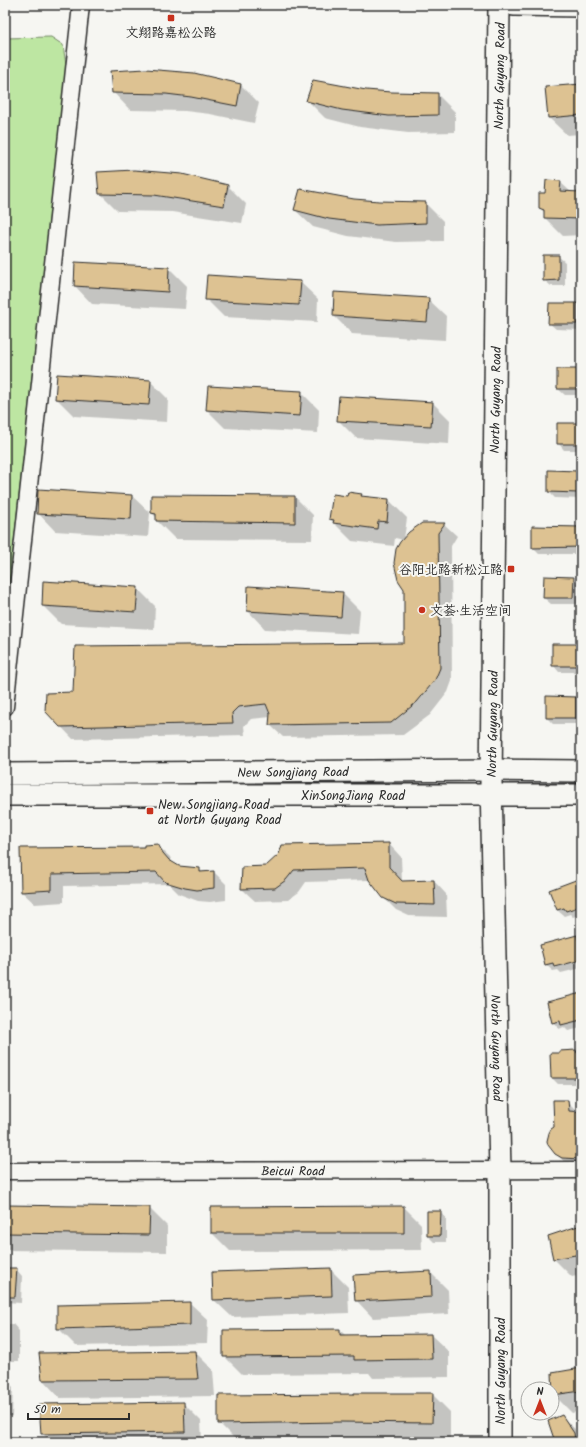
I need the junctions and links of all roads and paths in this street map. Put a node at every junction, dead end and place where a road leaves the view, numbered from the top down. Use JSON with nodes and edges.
{"nodes":[{"id":1,"x":81,"y":5,"type":"edge"},
{"id":2,"x":500,"y":5,"type":"edge"},
{"id":3,"x":514,"y":5,"type":"edge"},
{"id":4,"x":581,"y":6,"type":"edge"},
{"id":5,"x":5,"y":707,"type":"edge"},
{"id":6,"x":491,"y":770,"type":"junction"},
{"id":7,"x":581,"y":771,"type":"edge"},
{"id":8,"x":5,"y":774,"type":"edge"},
{"id":9,"x":5,"y":795,"type":"edge"},
{"id":10,"x":491,"y":795,"type":"junction"},
{"id":11,"x":581,"y":795,"type":"edge"},
{"id":12,"x":500,"y":1170,"type":"junction"},
{"id":13,"x":581,"y":1170,"type":"edge"},
{"id":14,"x":5,"y":1171,"type":"edge"},
{"id":15,"x":500,"y":1442,"type":"edge"}],
"edges":[{"from":1,"to":5,"type":"street"},
{"from":2,"to":6,"type":"main road","name":"North Guyang Road"},
{"from":3,"to":4,"type":"main road"},
{"from":6,"to":7,"type":"main road","name":"New Songjiang Road"},
{"from":6,"to":8,"type":"main road","name":"New Songjiang Road"},
{"from":6,"to":10,"type":"main road","name":"North Guyang Road"},
{"from":9,"to":10,"type":"main road","name":"XinSongJiang Road"},
{"from":10,"to":11,"type":"main road","name":"XinSongJiang Road"},
{"from":10,"to":12,"type":"main road","name":"North Guyang Road"},
{"from":12,"to":13,"type":"street","name":"Beicui Road"},
{"from":12,"to":14,"type":"street","name":"Beicui Road"},
{"from":12,"to":15,"type":"main road","name":"North Guyang Road"}]}
